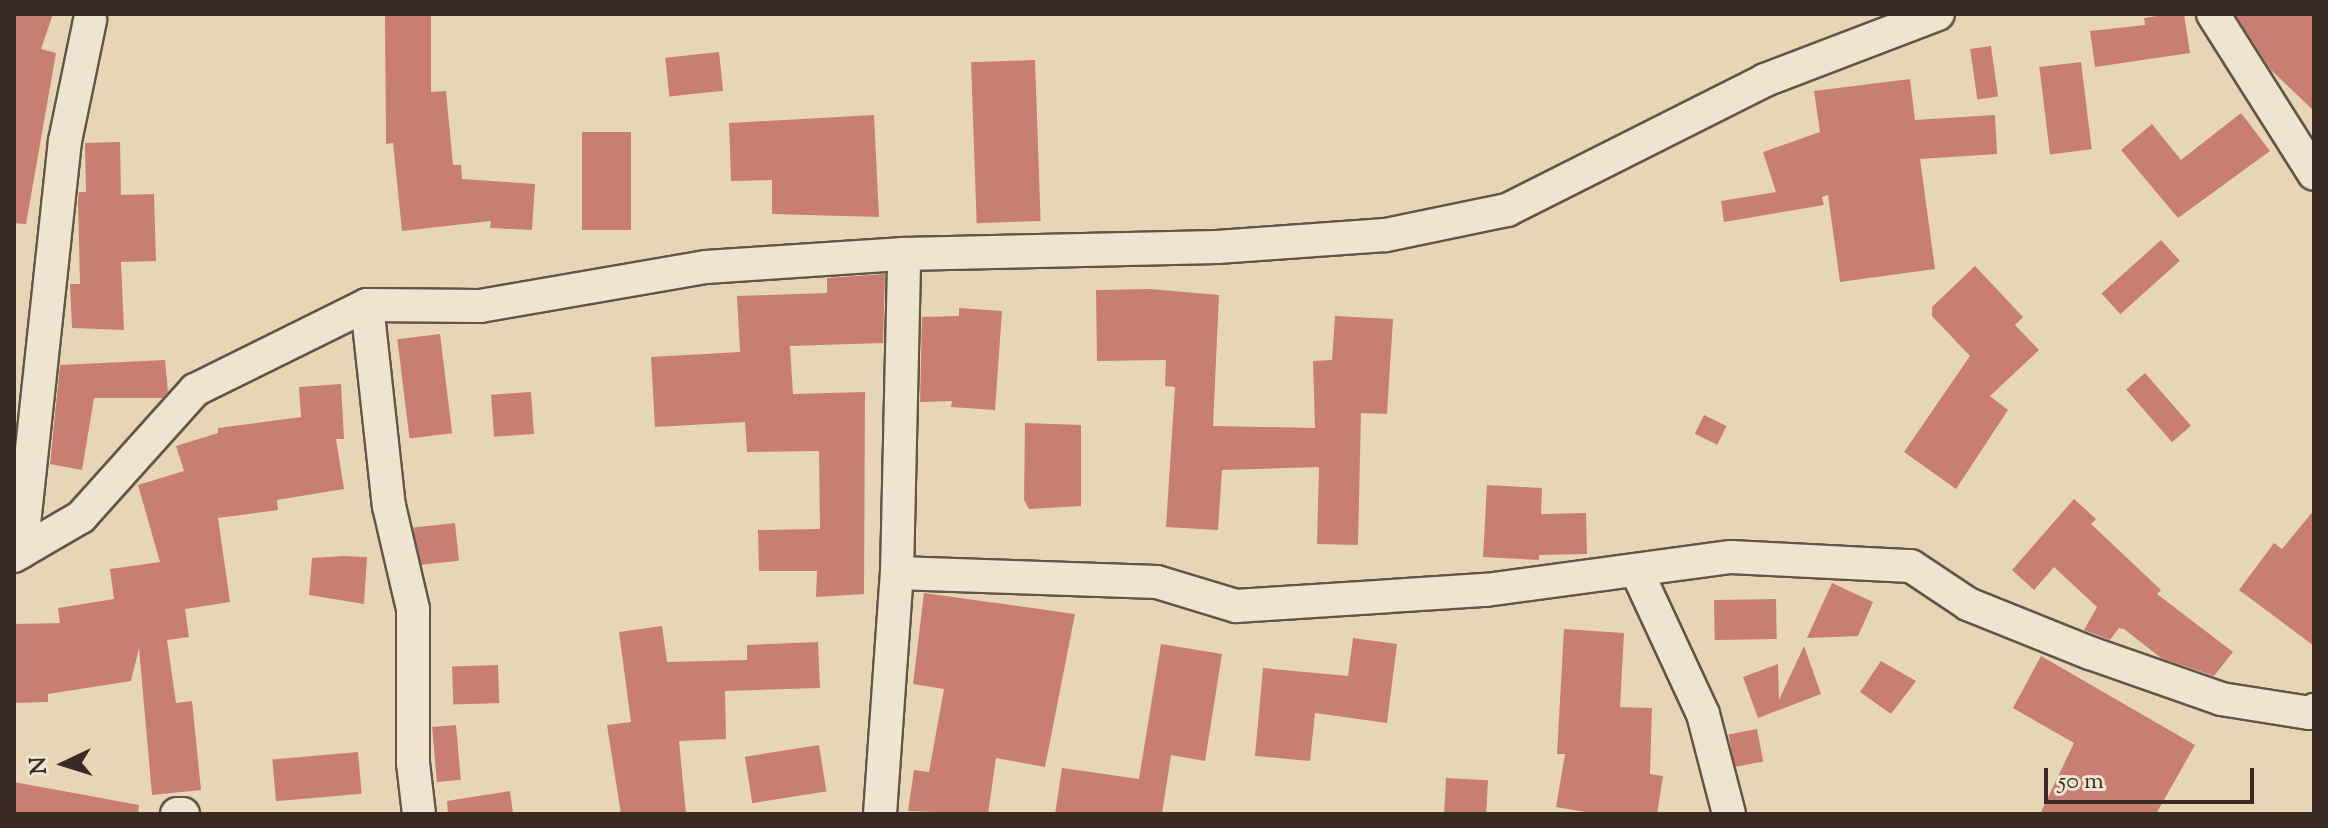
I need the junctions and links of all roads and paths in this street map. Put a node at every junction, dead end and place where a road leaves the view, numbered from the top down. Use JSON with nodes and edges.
{"nodes":[{"id":1,"x":1938,"y":14,"type":"edge"},
{"id":2,"x":2213,"y":14,"type":"edge"},
{"id":3,"x":90,"y":20,"type":"dead end"},
{"id":4,"x":1901,"y":21,"type":"edge"},
{"id":5,"x":2314,"y":174,"type":"edge"},
{"id":6,"x":904,"y":254,"type":"junction"},
{"id":7,"x":367,"y":305,"type":"junction"},
{"id":8,"x":18,"y":554,"type":"edge"},
{"id":9,"x":897,"y":573,"type":"junction"},
{"id":10,"x":1638,"y":574,"type":"junction"},
{"id":11,"x":2314,"y":710,"type":"edge"},
{"id":12,"x":419,"y":814,"type":"edge"},
{"id":13,"x":880,"y":814,"type":"edge"},
{"id":14,"x":1729,"y":814,"type":"edge"}],
"edges":[{"from":1,"to":4,"type":"street"},
{"from":2,"to":5,"type":"street"},
{"from":3,"to":8,"type":"street"},
{"from":4,"to":6,"type":"street"},
{"from":6,"to":7,"type":"street"},
{"from":6,"to":9,"type":"street"},
{"from":7,"to":8,"type":"street"},
{"from":7,"to":12,"type":"street"},
{"from":9,"to":10,"type":"street"},
{"from":9,"to":13,"type":"street"},
{"from":10,"to":11,"type":"street"},
{"from":10,"to":14,"type":"street"}]}
